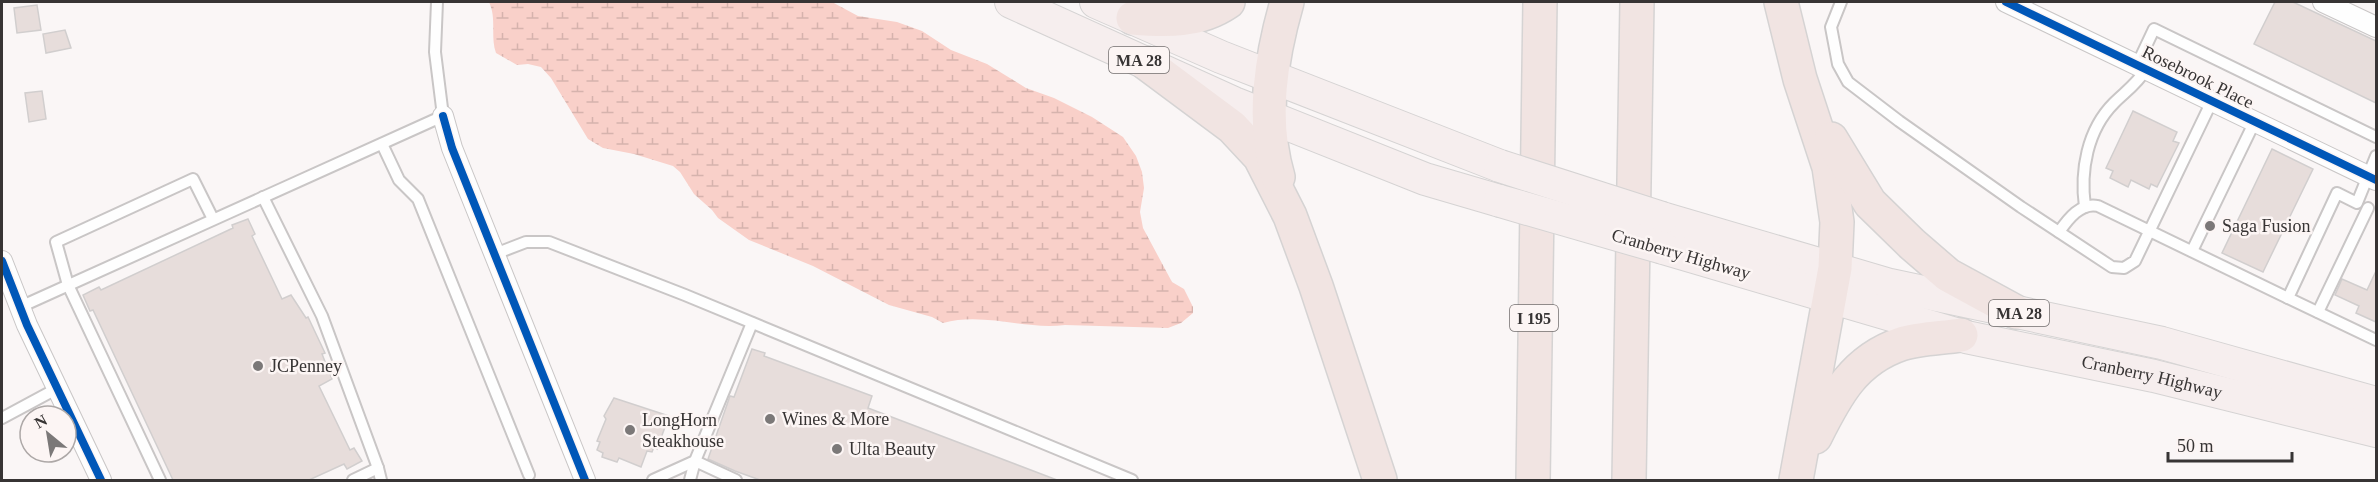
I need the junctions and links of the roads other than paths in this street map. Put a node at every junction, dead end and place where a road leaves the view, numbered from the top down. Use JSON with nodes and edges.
{"nodes":[{"id":1,"x":437,"y":2,"type":"edge"},
{"id":2,"x":1011,"y":2,"type":"edge"},
{"id":3,"x":1096,"y":2,"type":"edge"},
{"id":4,"x":1228,"y":2,"type":"edge"},
{"id":5,"x":1287,"y":2,"type":"edge"},
{"id":6,"x":1540,"y":2,"type":"edge"},
{"id":7,"x":1637,"y":2,"type":"edge"},
{"id":8,"x":1780,"y":2,"type":"edge"},
{"id":9,"x":1840,"y":2,"type":"edge"},
{"id":10,"x":2006,"y":2,"type":"edge"},
{"id":11,"x":2323,"y":2,"type":"edge"},
{"id":12,"x":1132,"y":18,"type":"junction"},
{"id":13,"x":2376,"y":27,"type":"edge"},
{"id":14,"x":1146,"y":63,"type":"junction"},
{"id":15,"x":2141,"y":67,"type":"junction"},
{"id":16,"x":1271,"y":76,"type":"junction"},
{"id":17,"x":1800,"y":79,"type":"junction"},
{"id":18,"x":2212,"y":101,"type":"junction"},
{"id":19,"x":443,"y":116,"type":"junction"},
{"id":20,"x":1268,"y":117,"type":"junction"},
{"id":21,"x":2255,"y":121,"type":"junction"},
{"id":22,"x":2376,"y":137,"type":"edge"},
{"id":23,"x":382,"y":144,"type":"junction"},
{"id":24,"x":2376,"y":156,"type":"edge"},
{"id":25,"x":2373,"y":178,"type":"edge"},
{"id":26,"x":263,"y":197,"type":"junction"},
{"id":27,"x":2357,"y":203,"type":"junction"},
{"id":28,"x":2085,"y":207,"type":"junction"},
{"id":29,"x":2372,"y":211,"type":"edge"},
{"id":30,"x":1290,"y":216,"type":"junction"},
{"id":31,"x":213,"y":219,"type":"junction"},
{"id":32,"x":2150,"y":231,"type":"junction"},
{"id":33,"x":2059,"y":232,"type":"junction"},
{"id":34,"x":1663,"y":233,"type":"junction"},
{"id":35,"x":2192,"y":251,"type":"junction"},
{"id":36,"x":495,"y":254,"type":"junction"},
{"id":37,"x":2,"y":261,"type":"edge"},
{"id":38,"x":1832,"y":282,"type":"junction"},
{"id":39,"x":68,"y":285,"type":"junction"},
{"id":40,"x":2288,"y":298,"type":"junction"},
{"id":41,"x":20,"y":307,"type":"junction"},
{"id":42,"x":2016,"y":312,"type":"junction"},
{"id":43,"x":2319,"y":312,"type":"junction"},
{"id":44,"x":752,"y":322,"type":"junction"},
{"id":45,"x":1961,"y":335,"type":"junction"},
{"id":46,"x":2376,"y":340,"type":"edge"},
{"id":47,"x":58,"y":388,"type":"junction"},
{"id":48,"x":2376,"y":402,"type":"edge"},
{"id":49,"x":2,"y":418,"type":"edge"},
{"id":50,"x":2376,"y":431,"type":"edge"},
{"id":51,"x":695,"y":460,"type":"junction"},
{"id":52,"x":378,"y":468,"type":"junction"},
{"id":53,"x":529,"y":475,"type":"dead end"},
{"id":54,"x":1797,"y":478,"type":"edge"},
{"id":55,"x":102,"y":480,"type":"edge"},
{"id":56,"x":160,"y":480,"type":"edge"},
{"id":57,"x":353,"y":480,"type":"edge"},
{"id":58,"x":381,"y":480,"type":"edge"},
{"id":59,"x":585,"y":480,"type":"edge"},
{"id":60,"x":653,"y":480,"type":"edge"},
{"id":61,"x":690,"y":480,"type":"edge"},
{"id":62,"x":736,"y":480,"type":"edge"},
{"id":63,"x":1132,"y":480,"type":"edge"},
{"id":64,"x":1380,"y":480,"type":"edge"},
{"id":65,"x":1533,"y":480,"type":"edge"},
{"id":66,"x":1629,"y":480,"type":"edge"}],
"edges":[{"from":1,"to":19,"type":"lane"},
{"from":2,"to":14,"type":"main road","name":"Cranberry Highway","number":"MA 28"},
{"from":3,"to":12,"type":"main road","name":"Cranberry Highway","number":"MA 28"},
{"from":4,"to":12,"type":"highway"},
{"from":5,"to":16,"type":"highway"},
{"from":6,"to":65,"type":"highway","number":"I 195"},
{"from":7,"to":66,"type":"highway"},
{"from":8,"to":17,"type":"highway"},
{"from":9,"to":33,"type":"lane"},
{"from":10,"to":15,"type":"street","name":"Rosebrook Place"},
{"from":11,"to":13,"type":"street"},
{"from":12,"to":16,"type":"main road","name":"Cranberry Highway","number":"MA 28"},
{"from":14,"to":20,"type":"main road","name":"Cranberry Highway","number":"MA 28"},
{"from":14,"to":30,"type":"highway"},
{"from":15,"to":18,"type":"street","name":"Rosebrook Place"},
{"from":15,"to":22,"type":"lane"},
{"from":15,"to":28,"type":"lane"},
{"from":16,"to":20,"type":"highway"},
{"from":16,"to":34,"type":"main road","name":"Cranberry Highway","number":"MA 28","bridge":true},
{"from":17,"to":38,"type":"highway"},
{"from":17,"to":42,"type":"highway"},
{"from":18,"to":21,"type":"street","name":"Rosebrook Place"},
{"from":18,"to":32,"type":"lane"},
{"from":19,"to":23,"type":"lane"},
{"from":19,"to":36,"type":"street"},
{"from":20,"to":30,"type":"highway"},
{"from":20,"to":34,"type":"main road","name":"Cranberry Highway","number":"MA 28","bridge":true},
{"from":21,"to":25,"type":"street","name":"Rosebrook Place"},
{"from":21,"to":35,"type":"lane"},
{"from":23,"to":26,"type":"lane"},
{"from":23,"to":53,"type":"lane"},
{"from":24,"to":25,"type":"lane"},
{"from":25,"to":27,"type":"lane"},
{"from":26,"to":31,"type":"lane"},
{"from":26,"to":52,"type":"lane"},
{"from":27,"to":29,"type":"lane"},
{"from":27,"to":40,"type":"lane"},
{"from":28,"to":32,"type":"lane"},
{"from":28,"to":33,"type":"lane"},
{"from":29,"to":43,"type":"lane"},
{"from":30,"to":64,"type":"highway"},
{"from":31,"to":39,"type":"lane"},
{"from":31,"to":39,"type":"lane"},
{"from":32,"to":33,"type":"lane"},
{"from":32,"to":35,"type":"lane"},
{"from":34,"to":38,"type":"main road","name":"Cranberry Highway","number":"MA 28"},
{"from":35,"to":40,"type":"lane"},
{"from":36,"to":44,"type":"lane"},
{"from":36,"to":59,"type":"street"},
{"from":37,"to":41,"type":"street"},
{"from":38,"to":42,"type":"main road","name":"Cranberry Highway","number":"MA 28"},
{"from":38,"to":45,"type":"main road","name":"Cranberry Highway","number":"MA 28"},
{"from":38,"to":54,"type":"highway"},
{"from":39,"to":41,"type":"lane"},
{"from":39,"to":56,"type":"lane"},
{"from":40,"to":43,"type":"lane"},
{"from":41,"to":47,"type":"street"},
{"from":42,"to":48,"type":"main road","name":"Cranberry Highway","number":"MA 28"},
{"from":43,"to":46,"type":"lane"},
{"from":44,"to":51,"type":"lane"},
{"from":44,"to":63,"type":"lane"},
{"from":45,"to":50,"type":"main road","name":"Cranberry Highway","number":"MA 28"},
{"from":45,"to":54,"type":"highway"},
{"from":47,"to":49,"type":"lane"},
{"from":47,"to":55,"type":"street"},
{"from":51,"to":60,"type":"lane"},
{"from":51,"to":61,"type":"lane"},
{"from":51,"to":62,"type":"lane"},
{"from":52,"to":57,"type":"lane"},
{"from":52,"to":58,"type":"lane"}]}
